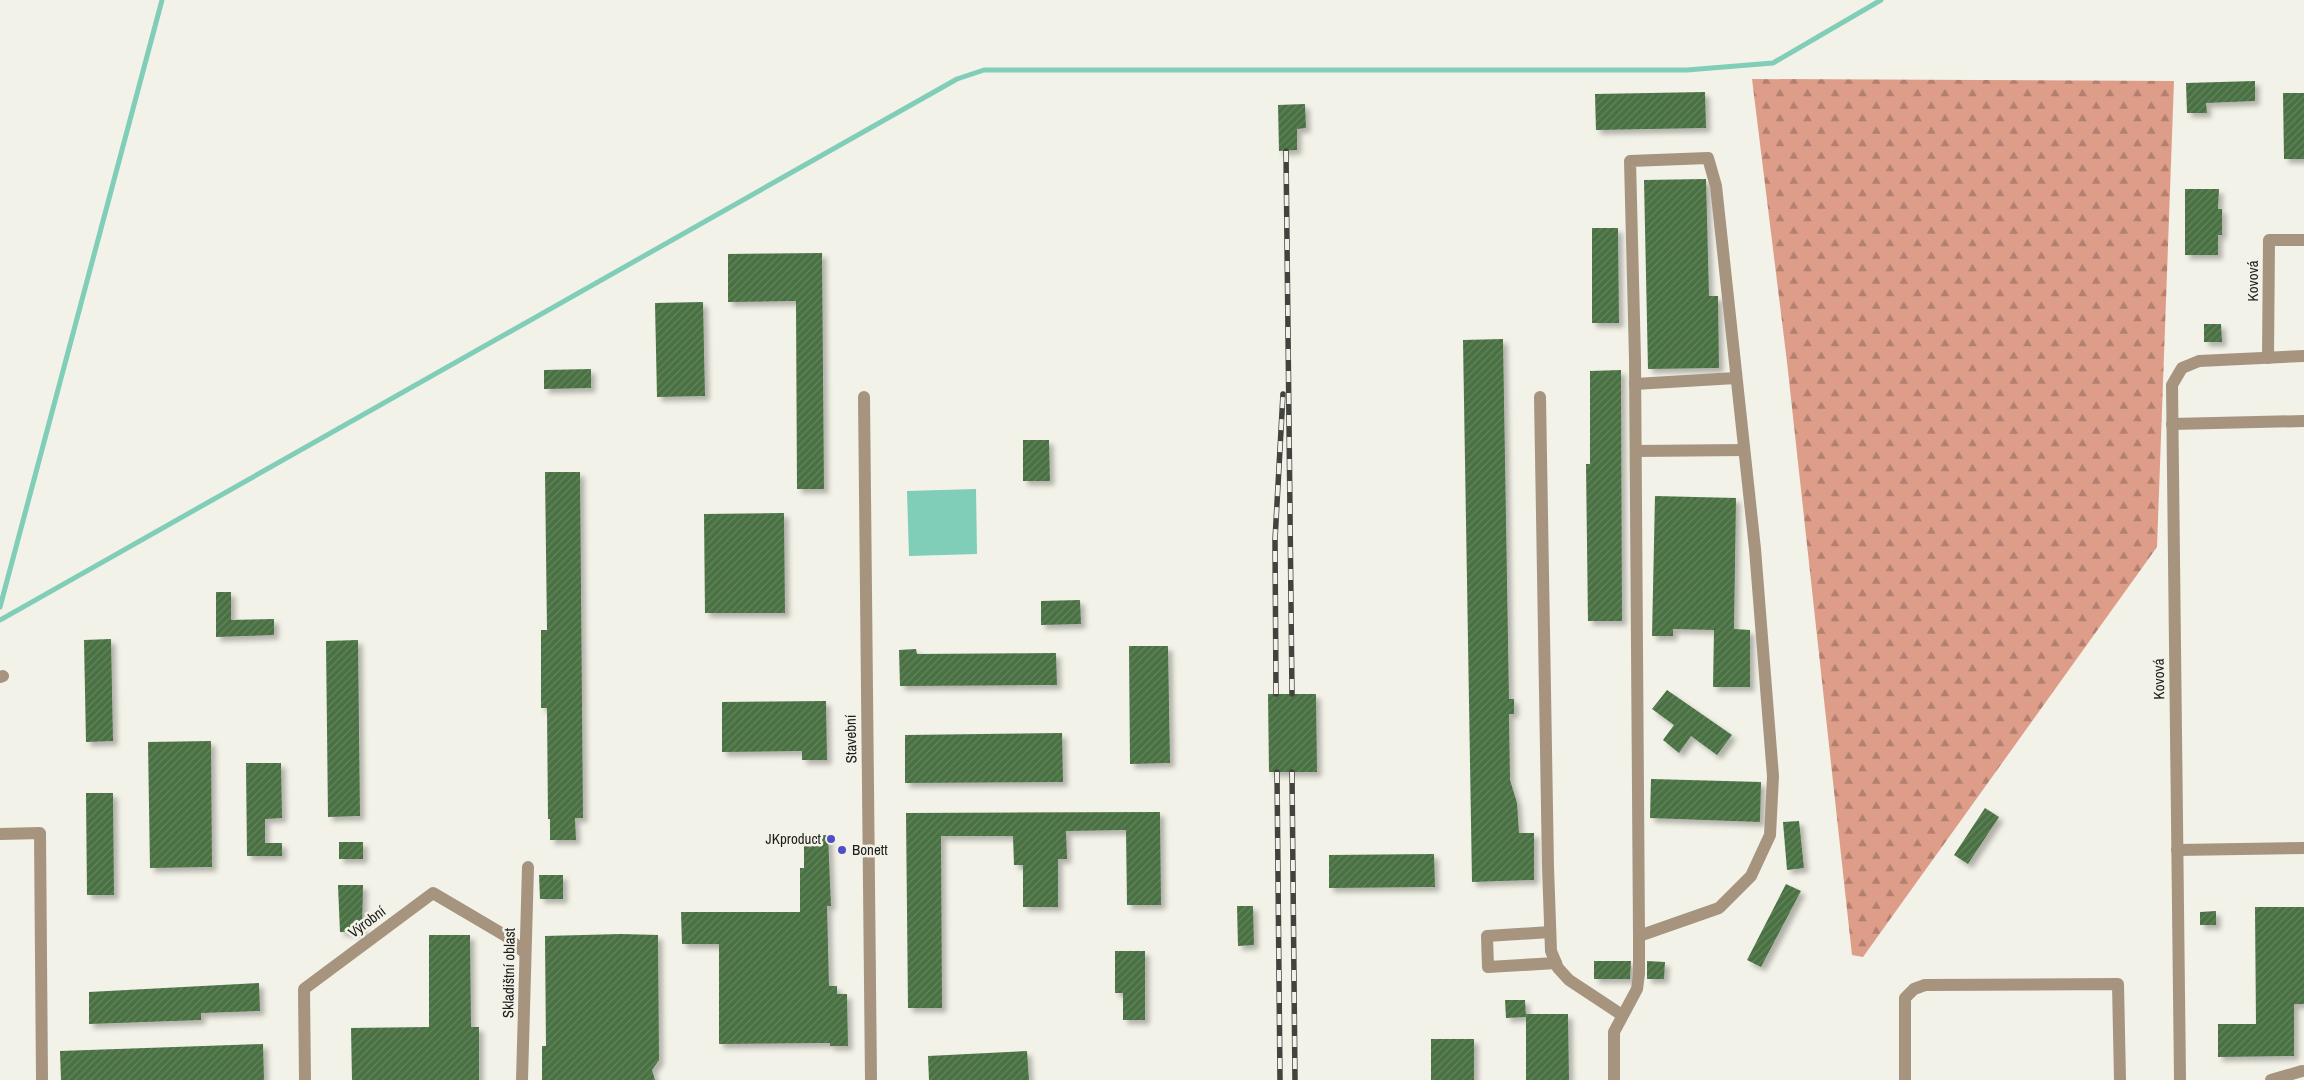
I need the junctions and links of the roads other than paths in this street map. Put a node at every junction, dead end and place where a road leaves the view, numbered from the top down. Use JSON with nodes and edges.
{"nodes":[{"id":1,"x":2304,"y":240,"type":"edge"},
{"id":2,"x":2304,"y":356,"type":"edge"},
{"id":3,"x":2268,"y":358,"type":"junction"},
{"id":4,"x":1736,"y":378,"type":"junction"},
{"id":5,"x":1636,"y":384,"type":"junction"},
{"id":6,"x":864,"y":397,"type":"dead end"},
{"id":7,"x":1540,"y":397,"type":"dead end"},
{"id":8,"x":2304,"y":421,"type":"edge"},
{"id":9,"x":2172,"y":424,"type":"junction"},
{"id":10,"x":1744,"y":450,"type":"junction"},
{"id":11,"x":1636,"y":451,"type":"junction"},
{"id":12,"x":0,"y":834,"type":"edge"},
{"id":13,"x":2304,"y":848,"type":"edge"},
{"id":14,"x":2178,"y":850,"type":"junction"},
{"id":15,"x":528,"y":867,"type":"dead end"},
{"id":16,"x":1550,"y":932,"type":"junction"},
{"id":17,"x":1639,"y":936,"type":"junction"},
{"id":18,"x":526,"y":953,"type":"junction"},
{"id":19,"x":1556,"y":963,"type":"junction"},
{"id":20,"x":1622,"y":1015,"type":"junction"},
{"id":21,"x":2302,"y":1071,"type":"dead end"},
{"id":22,"x":42,"y":1080,"type":"edge"},
{"id":23,"x":305,"y":1080,"type":"edge"},
{"id":24,"x":522,"y":1080,"type":"edge"},
{"id":25,"x":870,"y":1080,"type":"edge"},
{"id":26,"x":1614,"y":1080,"type":"edge"},
{"id":27,"x":1905,"y":1080,"type":"edge"},
{"id":28,"x":2120,"y":1080,"type":"edge"},
{"id":29,"x":2180,"y":1080,"type":"edge"},
{"id":30,"x":2271,"y":1080,"type":"edge"}],
"edges":[{"from":1,"to":3,"type":"street","name":"Kovová"},
{"from":2,"to":3,"type":"street","name":"Kovová"},
{"from":3,"to":9,"type":"street","name":"Kovová"},
{"from":4,"to":5,"type":"street"},
{"from":4,"to":5,"type":"street"},
{"from":4,"to":10,"type":"street"},
{"from":5,"to":11,"type":"street"},
{"from":6,"to":25,"type":"street","name":"Stavební"},
{"from":7,"to":16,"type":"street"},
{"from":8,"to":9,"type":"street"},
{"from":9,"to":14,"type":"street","name":"Kovová"},
{"from":10,"to":11,"type":"street"},
{"from":10,"to":17,"type":"street"},
{"from":11,"to":17,"type":"street"},
{"from":12,"to":22,"type":"street"},
{"from":13,"to":14,"type":"street"},
{"from":14,"to":29,"type":"street","name":"Kovová"},
{"from":15,"to":18,"type":"street","name":"Skladištní oblast"},
{"from":16,"to":19,"type":"street"},
{"from":16,"to":19,"type":"street"},
{"from":17,"to":20,"type":"street"},
{"from":18,"to":23,"type":"street","name":"Výrobní"},
{"from":18,"to":24,"type":"street","name":"Skladištní oblast"},
{"from":19,"to":20,"type":"street"},
{"from":20,"to":26,"type":"street"},
{"from":21,"to":30,"type":"street"},
{"from":27,"to":28,"type":"street"}]}
